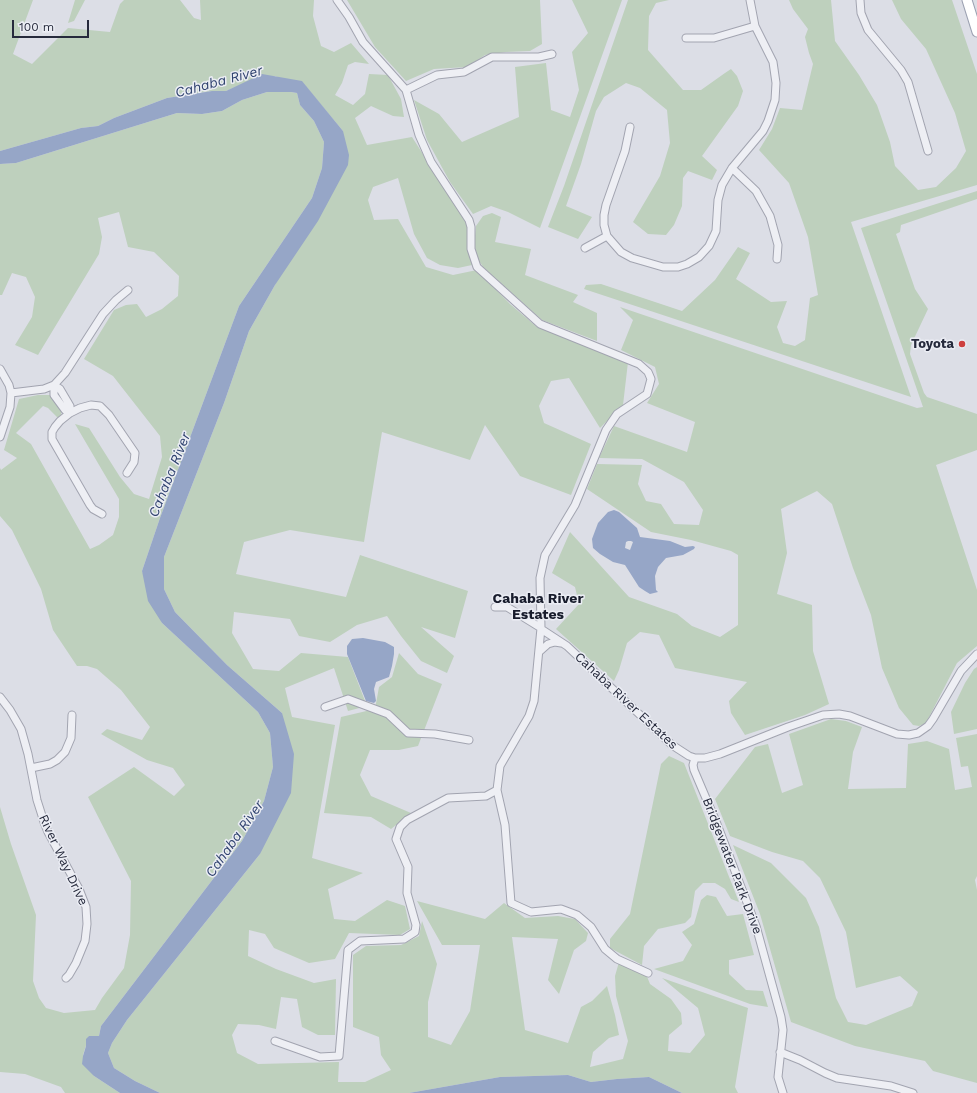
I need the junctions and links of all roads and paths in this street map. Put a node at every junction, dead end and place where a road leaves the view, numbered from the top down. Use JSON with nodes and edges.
{"nodes":[{"id":1,"x":337,"y":0,"type":"edge"},
{"id":2,"x":750,"y":0,"type":"edge"},
{"id":3,"x":860,"y":0,"type":"edge"},
{"id":4,"x":967,"y":0,"type":"edge"},
{"id":5,"x":755,"y":26,"type":"junction"},
{"id":6,"x":977,"y":32,"type":"edge"},
{"id":7,"x":686,"y":38,"type":"dead end"},
{"id":8,"x":552,"y":54,"type":"dead end"},
{"id":9,"x":406,"y":90,"type":"junction"},
{"id":10,"x":630,"y":127,"type":"dead end"},
{"id":11,"x":928,"y":151,"type":"dead end"},
{"id":12,"x":732,"y":168,"type":"junction"},
{"id":13,"x":607,"y":236,"type":"junction"},
{"id":14,"x":584,"y":248,"type":"dead end"},
{"id":15,"x":777,"y":259,"type":"dead end"},
{"id":16,"x":128,"y":290,"type":"dead end"},
{"id":17,"x":0,"y":370,"type":"edge"},
{"id":18,"x":54,"y":385,"type":"junction"},
{"id":19,"x":11,"y":393,"type":"junction"},
{"id":20,"x":70,"y":413,"type":"junction"},
{"id":21,"x":0,"y":437,"type":"edge"},
{"id":22,"x":127,"y":474,"type":"dead end"},
{"id":23,"x":102,"y":514,"type":"dead end"},
{"id":24,"x":495,"y":607,"type":"dead end"},
{"id":25,"x":541,"y":628,"type":"junction"},
{"id":26,"x":561,"y":643,"type":"junction"},
{"id":27,"x":539,"y":652,"type":"junction"},
{"id":28,"x":977,"y":654,"type":"edge"},
{"id":29,"x":0,"y":697,"type":"edge"},
{"id":30,"x":325,"y":707,"type":"dead end"},
{"id":31,"x":72,"y":715,"type":"dead end"},
{"id":32,"x":469,"y":740,"type":"dead end"},
{"id":33,"x":695,"y":758,"type":"junction"},
{"id":34,"x":31,"y":768,"type":"junction"},
{"id":35,"x":497,"y":790,"type":"junction"},
{"id":36,"x":648,"y":973,"type":"dead end"},
{"id":37,"x":66,"y":978,"type":"dead end"},
{"id":38,"x":275,"y":1041,"type":"dead end"},
{"id":39,"x":780,"y":1052,"type":"junction"},
{"id":40,"x":898,"y":1090,"type":"edge"},
{"id":41,"x":783,"y":1093,"type":"edge"},
{"id":42,"x":913,"y":1093,"type":"edge"}],
"edges":[{"from":1,"to":9,"type":"street"},
{"from":2,"to":5,"type":"street"},
{"from":3,"to":11,"type":"street"},
{"from":4,"to":6,"type":"main road"},
{"from":5,"to":7,"type":"street"},
{"from":5,"to":12,"type":"street"},
{"from":8,"to":9,"type":"street"},
{"from":9,"to":25,"type":"street"},
{"from":10,"to":13,"type":"street"},
{"from":12,"to":13,"type":"street"},
{"from":12,"to":15,"type":"street"},
{"from":13,"to":14,"type":"street"},
{"from":16,"to":18,"type":"street"},
{"from":17,"to":19,"type":"street"},
{"from":18,"to":19,"type":"street"},
{"from":18,"to":20,"type":"street"},
{"from":19,"to":21,"type":"street"},
{"from":20,"to":22,"type":"street"},
{"from":20,"to":23,"type":"street"},
{"from":24,"to":25,"type":"street","name":"Cahaba River Estates"},
{"from":25,"to":26,"type":"street","name":"Cahaba River Estates"},
{"from":25,"to":27,"type":"street"},
{"from":26,"to":27,"type":"street"},
{"from":26,"to":33,"type":"street","name":"Cahaba River Estates"},
{"from":27,"to":35,"type":"street"},
{"from":28,"to":33,"type":"street"},
{"from":29,"to":34,"type":"street","name":"River Way Drive"},
{"from":30,"to":32,"type":"street"},
{"from":31,"to":34,"type":"street"},
{"from":33,"to":39,"type":"street","name":"Bridgewater Park Drive"},
{"from":34,"to":37,"type":"street","name":"River Way Drive"},
{"from":35,"to":36,"type":"street"},
{"from":35,"to":38,"type":"street"},
{"from":39,"to":40,"type":"street"},
{"from":39,"to":41,"type":"street","name":"Bridgewater Park Drive"},
{"from":40,"to":42,"type":"street"}]}
